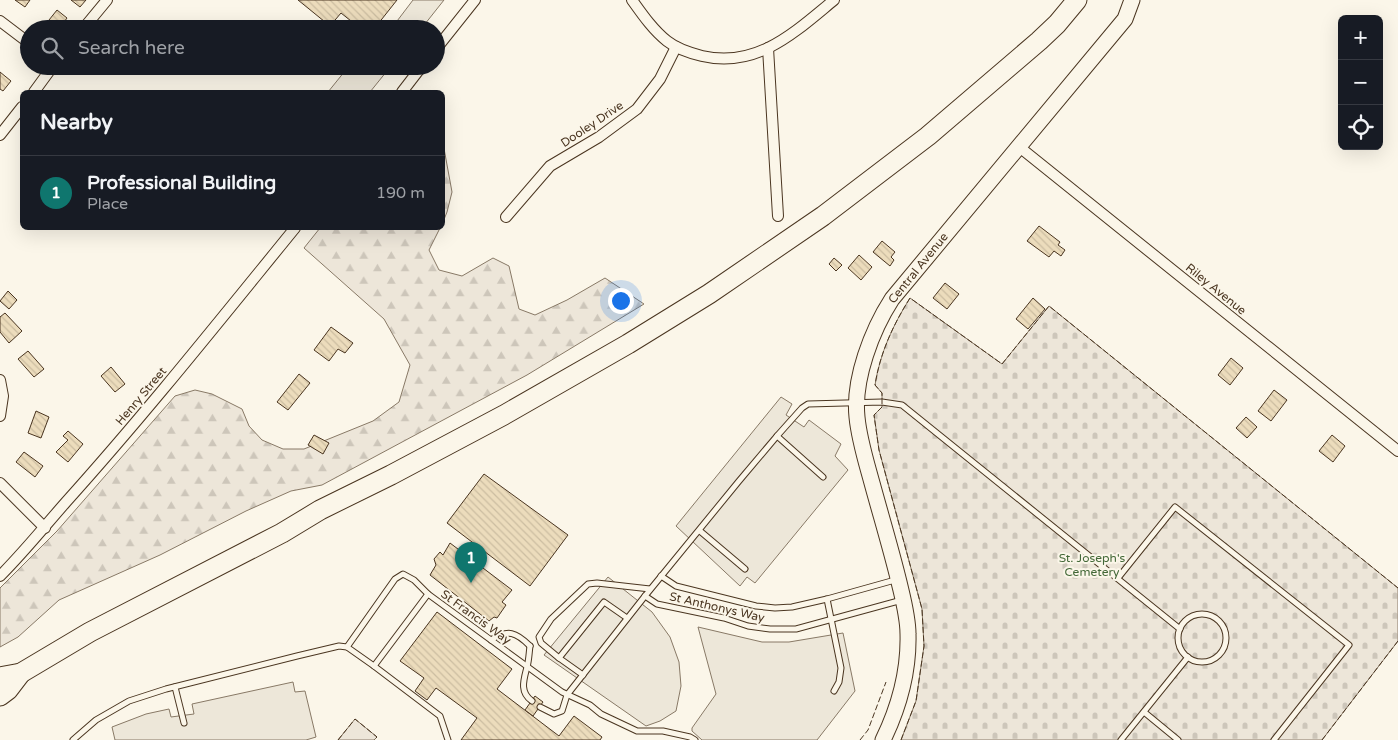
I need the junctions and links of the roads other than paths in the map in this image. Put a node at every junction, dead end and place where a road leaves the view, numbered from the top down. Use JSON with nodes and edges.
{"nodes":[{"id":1,"x":107,"y":0,"type":"edge"},
{"id":2,"x":475,"y":0,"type":"edge"},
{"id":3,"x":632,"y":0,"type":"edge"},
{"id":4,"x":834,"y":0,"type":"edge"},
{"id":5,"x":1077,"y":0,"type":"edge"},
{"id":6,"x":1132,"y":0,"type":"edge"},
{"id":7,"x":1140,"y":0,"type":"edge"},
{"id":8,"x":1125,"y":19,"type":"junction"},
{"id":9,"x":90,"y":20,"type":"edge"},
{"id":10,"x":0,"y":21,"type":"edge"},
{"id":11,"x":20,"y":36,"type":"edge"},
{"id":12,"x":445,"y":38,"type":"edge"},
{"id":13,"x":676,"y":48,"type":"junction"},
{"id":14,"x":768,"y":48,"type":"junction"},
{"id":15,"x":46,"y":75,"type":"edge"},
{"id":16,"x":415,"y":75,"type":"edge"},
{"id":17,"x":35,"y":90,"type":"edge"},
{"id":18,"x":404,"y":90,"type":"edge"},
{"id":19,"x":20,"y":110,"type":"edge"},
{"id":20,"x":0,"y":135,"type":"edge"},
{"id":21,"x":1018,"y":146,"type":"junction"},
{"id":22,"x":778,"y":216,"type":"dead end"},
{"id":23,"x":506,"y":217,"type":"dead end"},
{"id":24,"x":293,"y":230,"type":"edge"},
{"id":25,"x":0,"y":380,"type":"edge"},
{"id":26,"x":857,"y":402,"type":"junction"},
{"id":27,"x":0,"y":416,"type":"edge"},
{"id":28,"x":777,"y":436,"type":"junction"},
{"id":29,"x":1398,"y":451,"type":"edge"},
{"id":30,"x":823,"y":477,"type":"dead end"},
{"id":31,"x":0,"y":483,"type":"edge"},
{"id":32,"x":45,"y":528,"type":"junction"},
{"id":33,"x":700,"y":531,"type":"junction"},
{"id":34,"x":745,"y":569,"type":"dead end"},
{"id":35,"x":0,"y":576,"type":"edge"},
{"id":36,"x":660,"y":576,"type":"junction"},
{"id":37,"x":1118,"y":578,"type":"junction"},
{"id":38,"x":898,"y":579,"type":"junction"},
{"id":39,"x":650,"y":589,"type":"junction"},
{"id":40,"x":428,"y":594,"type":"junction"},
{"id":41,"x":645,"y":596,"type":"junction"},
{"id":42,"x":827,"y":599,"type":"junction"},
{"id":43,"x":903,"y":600,"type":"junction"},
{"id":44,"x":627,"y":618,"type":"junction"},
{"id":45,"x":831,"y":620,"type":"junction"},
{"id":46,"x":1180,"y":629,"type":"junction"},
{"id":47,"x":491,"y":640,"type":"junction"},
{"id":48,"x":541,"y":643,"type":"junction"},
{"id":49,"x":530,"y":646,"type":"junction"},
{"id":50,"x":347,"y":647,"type":"junction"},
{"id":51,"x":1188,"y":657,"type":"junction"},
{"id":52,"x":559,"y":658,"type":"junction"},
{"id":53,"x":374,"y":666,"type":"junction"},
{"id":54,"x":527,"y":667,"type":"junction"},
{"id":55,"x":21,"y":673,"type":"junction"},
{"id":56,"x":582,"y":675,"type":"junction"},
{"id":57,"x":0,"y":677,"type":"edge"},
{"id":58,"x":175,"y":687,"type":"junction"},
{"id":59,"x":834,"y":691,"type":"dead end"},
{"id":60,"x":567,"y":695,"type":"junction"},
{"id":61,"x":0,"y":696,"type":"edge"},
{"id":62,"x":532,"y":701,"type":"dead end"},
{"id":63,"x":540,"y":707,"type":"dead end"},
{"id":64,"x":1144,"y":712,"type":"junction"},
{"id":65,"x":184,"y":723,"type":"dead end"},
{"id":66,"x":73,"y":740,"type":"edge"},
{"id":67,"x":448,"y":740,"type":"edge"},
{"id":68,"x":695,"y":740,"type":"edge"},
{"id":69,"x":883,"y":740,"type":"edge"},
{"id":70,"x":1121,"y":740,"type":"edge"},
{"id":71,"x":1178,"y":740,"type":"edge"},
{"id":72,"x":1274,"y":740,"type":"edge"}],
"edges":[{"from":1,"to":9,"type":"street"},
{"from":2,"to":12,"type":"street"},
{"from":3,"to":13,"type":"street"},
{"from":4,"to":14,"type":"street"},
{"from":5,"to":55,"type":"highway"},
{"from":6,"to":8,"type":"street"},
{"from":7,"to":8,"type":"street","name":"Central Avenue"},
{"from":8,"to":21,"type":"street","name":"Central Avenue"},
{"from":10,"to":11,"type":"street"},
{"from":13,"to":14,"type":"street"},
{"from":13,"to":23,"type":"street","name":"Dooley Drive"},
{"from":14,"to":22,"type":"street"},
{"from":15,"to":17,"type":"street"},
{"from":16,"to":18,"type":"street"},
{"from":19,"to":20,"type":"street"},
{"from":21,"to":26,"type":"street","name":"Central Avenue"},
{"from":21,"to":29,"type":"street","name":"Riley Avenue"},
{"from":24,"to":32,"type":"street","name":"Henry Street"},
{"from":25,"to":27,"type":"street"},
{"from":26,"to":28,"type":"lane"},
{"from":26,"to":37,"type":"lane"},
{"from":26,"to":38,"type":"street","name":"Central Avenue"},
{"from":28,"to":30,"type":"lane"},
{"from":28,"to":33,"type":"lane"},
{"from":31,"to":32,"type":"street"},
{"from":32,"to":35,"type":"street","name":"Henry Street"},
{"from":33,"to":34,"type":"lane"},
{"from":33,"to":36,"type":"lane"},
{"from":36,"to":39,"type":"lane"},
{"from":36,"to":42,"type":"lane","name":"St Anthonys Way"},
{"from":37,"to":46,"type":"lane"},
{"from":37,"to":72,"type":"lane"},
{"from":38,"to":42,"type":"lane","name":"St Anthonys Way"},
{"from":38,"to":43,"type":"street","name":"Central Avenue"},
{"from":39,"to":41,"type":"lane"},
{"from":39,"to":48,"type":"lane"},
{"from":40,"to":47,"type":"lane","name":"St Francis Way"},
{"from":40,"to":50,"type":"lane"},
{"from":40,"to":53,"type":"lane","name":"St Francis Way"},
{"from":41,"to":44,"type":"lane"},
{"from":41,"to":45,"type":"lane","name":"St Anthonys Way"},
{"from":42,"to":45,"type":"lane"},
{"from":43,"to":45,"type":"lane","name":"St Anthonys Way"},
{"from":43,"to":69,"type":"street","name":"Central Avenue"},
{"from":44,"to":52,"type":"lane"},
{"from":44,"to":56,"type":"lane"},
{"from":45,"to":59,"type":"lane"},
{"from":46,"to":51,"type":"lane"},
{"from":46,"to":51,"type":"lane"},
{"from":47,"to":49,"type":"lane"},
{"from":47,"to":54,"type":"lane","name":"St Francis Way"},
{"from":48,"to":49,"type":"lane"},
{"from":48,"to":52,"type":"lane"},
{"from":49,"to":54,"type":"lane"},
{"from":50,"to":53,"type":"lane"},
{"from":50,"to":58,"type":"lane"},
{"from":51,"to":64,"type":"lane"},
{"from":52,"to":56,"type":"lane"},
{"from":53,"to":67,"type":"lane"},
{"from":54,"to":60,"type":"lane","name":"St Francis Way"},
{"from":54,"to":62,"type":"lane"},
{"from":55,"to":57,"type":"highway"},
{"from":55,"to":61,"type":"highway"},
{"from":56,"to":60,"type":"lane"},
{"from":58,"to":65,"type":"lane"},
{"from":58,"to":66,"type":"lane"},
{"from":60,"to":63,"type":"lane"},
{"from":60,"to":68,"type":"lane","name":"St Francis Way"},
{"from":64,"to":70,"type":"lane"},
{"from":64,"to":71,"type":"lane"}]}
